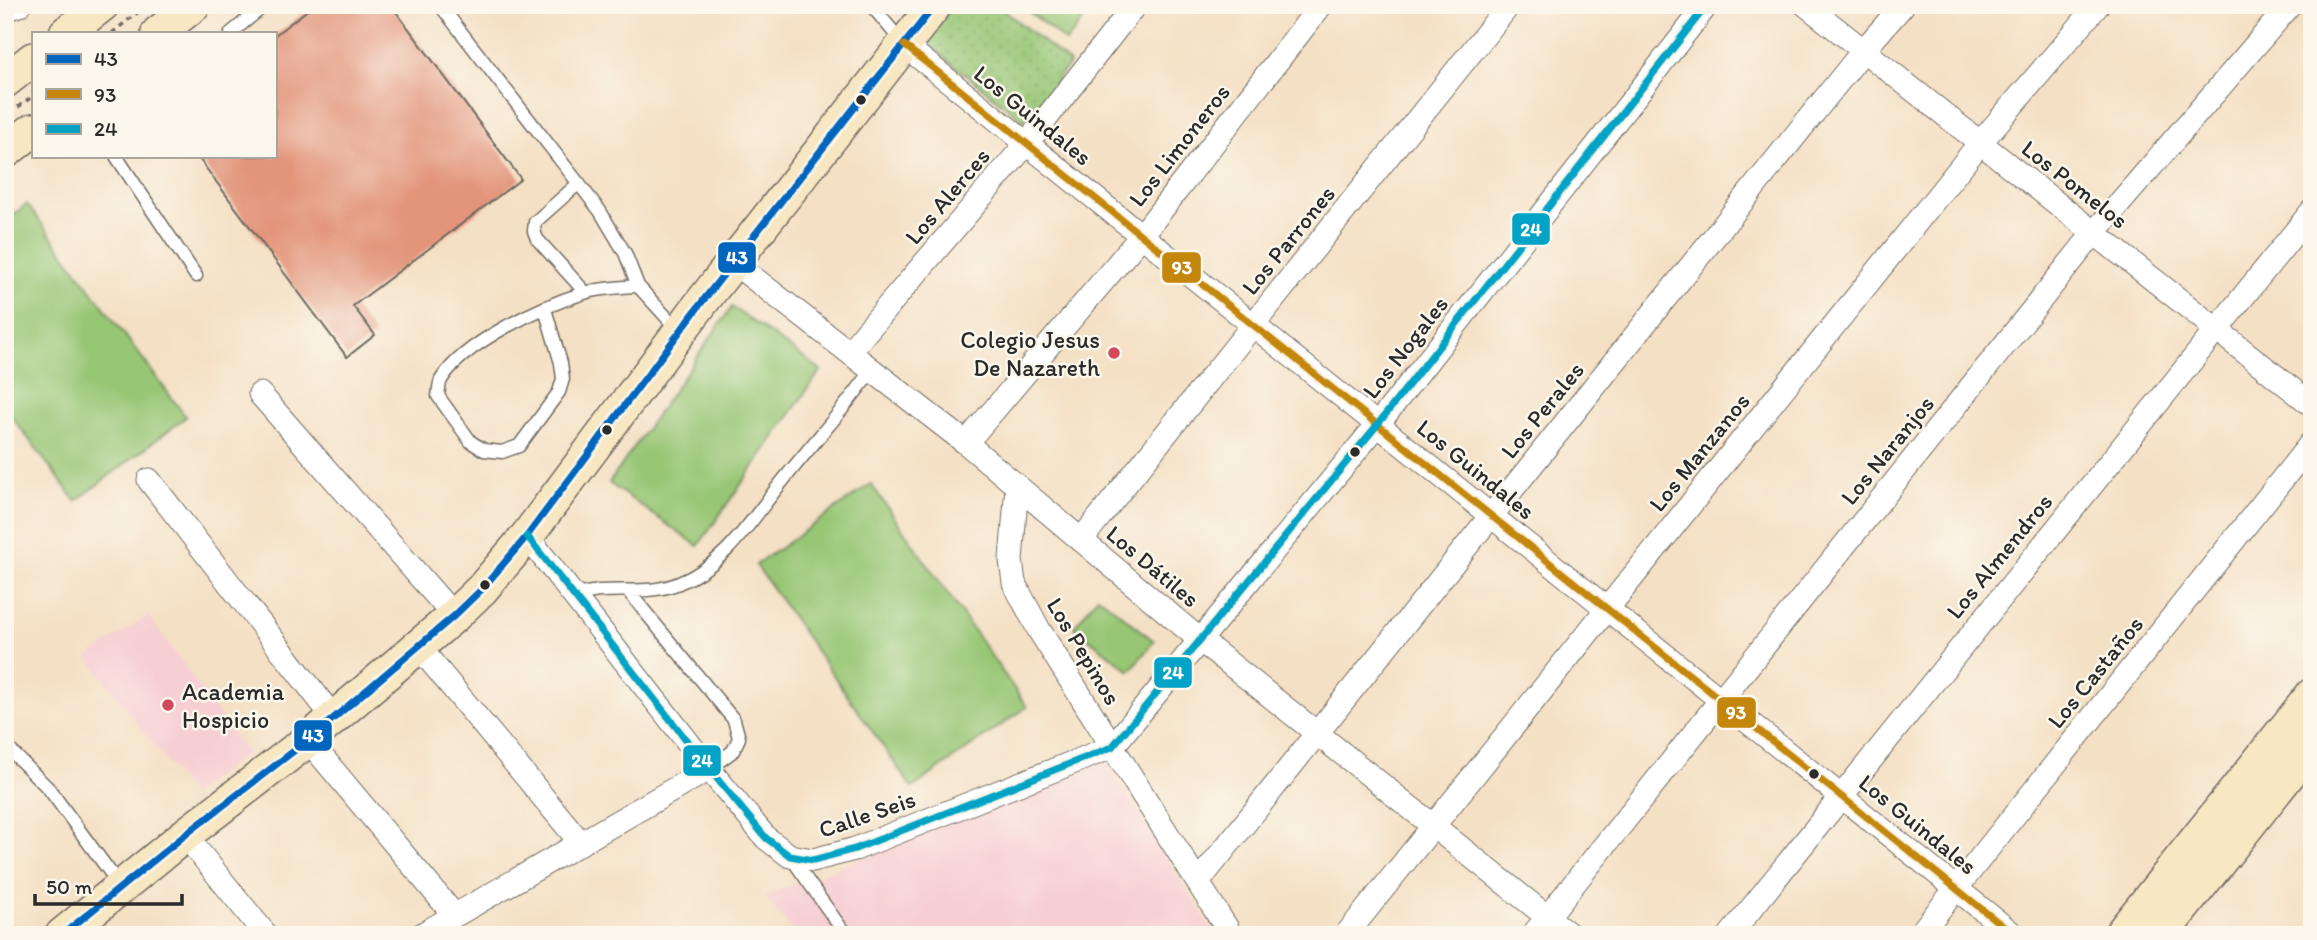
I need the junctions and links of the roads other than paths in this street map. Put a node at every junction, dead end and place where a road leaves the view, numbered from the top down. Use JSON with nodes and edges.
{"nodes":[{"id":1,"x":19,"y":5,"type":"edge"},
{"id":2,"x":194,"y":5,"type":"edge"},
{"id":3,"x":265,"y":5,"type":"edge"},
{"id":4,"x":440,"y":5,"type":"edge"},
{"id":5,"x":871,"y":5,"type":"edge"},
{"id":6,"x":934,"y":5,"type":"edge"},
{"id":7,"x":1135,"y":5,"type":"edge"},
{"id":8,"x":1321,"y":5,"type":"edge"},
{"id":9,"x":1509,"y":5,"type":"edge"},
{"id":10,"x":1707,"y":5,"type":"edge"},
{"id":11,"x":1806,"y":5,"type":"edge"},
{"id":12,"x":1903,"y":5,"type":"edge"},
{"id":13,"x":2098,"y":5,"type":"edge"},
{"id":14,"x":2290,"y":5,"type":"edge"},
{"id":15,"x":5,"y":10,"type":"edge"},
{"id":16,"x":159,"y":32,"type":"edge"},
{"id":17,"x":232,"y":32,"type":"edge"},
{"id":18,"x":904,"y":45,"type":"junction"},
{"id":19,"x":1863,"y":51,"type":"junction"},
{"id":20,"x":32,"y":60,"type":"edge"},
{"id":21,"x":5,"y":81,"type":"edge"},
{"id":22,"x":32,"y":131,"type":"edge"},
{"id":23,"x":1027,"y":143,"type":"junction"},
{"id":24,"x":1980,"y":143,"type":"junction"},
{"id":25,"x":5,"y":152,"type":"edge"},
{"id":26,"x":117,"y":158,"type":"edge"},
{"id":27,"x":579,"y":183,"type":"junction"},
{"id":28,"x":2312,"y":211,"type":"edge"},
{"id":29,"x":2094,"y":233,"type":"junction"},
{"id":30,"x":1142,"y":235,"type":"junction"},
{"id":31,"x":734,"y":263,"type":"junction"},
{"id":32,"x":196,"y":276,"type":"dead end"},
{"id":33,"x":638,"y":286,"type":"junction"},
{"id":34,"x":585,"y":292,"type":"junction"},
{"id":35,"x":545,"y":309,"type":"junction"},
{"id":36,"x":1253,"y":325,"type":"junction"},
{"id":37,"x":2216,"y":329,"type":"junction"},
{"id":38,"x":680,"y":332,"type":"junction"},
{"id":39,"x":849,"y":352,"type":"junction"},
{"id":40,"x":872,"y":370,"type":"junction"},
{"id":41,"x":260,"y":394,"type":"dead end"},
{"id":42,"x":2312,"y":405,"type":"edge"},
{"id":43,"x":1378,"y":425,"type":"junction"},
{"id":44,"x":2312,"y":442,"type":"edge"},
{"id":45,"x":966,"y":443,"type":"junction"},
{"id":46,"x":149,"y":480,"type":"dead end"},
{"id":47,"x":1017,"y":486,"type":"junction"},
{"id":48,"x":1491,"y":515,"type":"junction"},
{"id":49,"x":527,"y":536,"type":"junction"},
{"id":50,"x":1081,"y":540,"type":"junction"},
{"id":51,"x":628,"y":591,"type":"junction"},
{"id":52,"x":573,"y":595,"type":"junction"},
{"id":53,"x":1607,"y":608,"type":"junction"},
{"id":54,"x":454,"y":616,"type":"junction"},
{"id":55,"x":1200,"y":640,"type":"junction"},
{"id":56,"x":419,"y":647,"type":"junction"},
{"id":57,"x":2312,"y":695,"type":"edge"},
{"id":58,"x":1721,"y":699,"type":"junction"},
{"id":59,"x":334,"y":718,"type":"junction"},
{"id":60,"x":1317,"y":733,"type":"junction"},
{"id":61,"x":308,"y":740,"type":"junction"},
{"id":62,"x":2312,"y":745,"type":"edge"},
{"id":63,"x":5,"y":746,"type":"edge"},
{"id":64,"x":1112,"y":747,"type":"junction"},
{"id":65,"x":709,"y":769,"type":"junction"},
{"id":66,"x":1840,"y":795,"type":"junction"},
{"id":67,"x":1433,"y":826,"type":"junction"},
{"id":68,"x":185,"y":835,"type":"junction"},
{"id":69,"x":580,"y":842,"type":"junction"},
{"id":70,"x":790,"y":856,"type":"junction"},
{"id":71,"x":1198,"y":882,"type":"junction"},
{"id":72,"x":121,"y":887,"type":"junction"},
{"id":73,"x":1956,"y":888,"type":"junction"},
{"id":74,"x":454,"y":915,"type":"junction"},
{"id":75,"x":1547,"y":916,"type":"junction"},
{"id":76,"x":62,"y":935,"type":"edge"},
{"id":77,"x":266,"y":935,"type":"edge"},
{"id":78,"x":421,"y":935,"type":"edge"},
{"id":79,"x":846,"y":935,"type":"edge"},
{"id":80,"x":1231,"y":935,"type":"edge"},
{"id":81,"x":1346,"y":935,"type":"edge"},
{"id":82,"x":1533,"y":935,"type":"edge"},
{"id":83,"x":1570,"y":935,"type":"edge"},
{"id":84,"x":1730,"y":935,"type":"edge"},
{"id":85,"x":1919,"y":935,"type":"edge"},
{"id":86,"x":2014,"y":935,"type":"edge"},
{"id":87,"x":2120,"y":935,"type":"edge"},
{"id":88,"x":2161,"y":935,"type":"edge"}],
"edges":[{"from":1,"to":15,"type":"street"},
{"from":2,"to":16,"type":"street"},
{"from":3,"to":17,"type":"lane"},
{"from":4,"to":27,"type":"lane"},
{"from":5,"to":18,"type":"lane"},
{"from":6,"to":18,"type":"street"},
{"from":7,"to":23,"type":"street","name":"Los Alerces"},
{"from":8,"to":30,"type":"street","name":"Los Limoneros"},
{"from":9,"to":36,"type":"street","name":"Los Parrones"},
{"from":10,"to":43,"type":"street","name":"Los Nogales"},
{"from":11,"to":19,"type":"street","name":"Los Pomelos"},
{"from":12,"to":19,"type":"street","name":"Los Perales"},
{"from":13,"to":24,"type":"street","name":"Los Manzanos"},
{"from":14,"to":29,"type":"street","name":"Los Naranjos"},
{"from":18,"to":23,"type":"street","name":"Los Guindales"},
{"from":18,"to":31,"type":"street"},
{"from":19,"to":24,"type":"street","name":"Los Pomelos"},
{"from":19,"to":48,"type":"street","name":"Los Perales"},
{"from":20,"to":21,"type":"street"},
{"from":22,"to":25,"type":"street"},
{"from":23,"to":30,"type":"street","name":"Los Guindales"},
{"from":23,"to":39,"type":"street","name":"Los Alerces"},
{"from":24,"to":29,"type":"street","name":"Los Pomelos"},
{"from":24,"to":53,"type":"street","name":"Los Manzanos"},
{"from":26,"to":32,"type":"lane"},
{"from":27,"to":33,"type":"lane"},
{"from":27,"to":34,"type":"lane"},
{"from":28,"to":37,"type":"street","name":"Los Almendros"},
{"from":29,"to":37,"type":"street","name":"Los Pomelos"},
{"from":29,"to":58,"type":"street","name":"Los Naranjos"},
{"from":30,"to":36,"type":"street","name":"Los Guindales"},
{"from":30,"to":45,"type":"street","name":"Los Limoneros"},
{"from":31,"to":38,"type":"street"},
{"from":31,"to":39,"type":"street","name":"Los Dátiles"},
{"from":33,"to":34,"type":"lane"},
{"from":33,"to":38,"type":"lane"},
{"from":34,"to":35,"type":"lane"},
{"from":35,"to":35,"type":"lane"},
{"from":36,"to":43,"type":"street","name":"Los Guindales"},
{"from":36,"to":50,"type":"street","name":"Los Parrones"},
{"from":37,"to":42,"type":"street","name":"Los Pomelos"},
{"from":37,"to":66,"type":"street","name":"Los Almendros"},
{"from":38,"to":49,"type":"street"},
{"from":39,"to":40,"type":"street","name":"Los Dátiles"},
{"from":40,"to":45,"type":"street","name":"Los Dátiles"},
{"from":40,"to":51,"type":"lane"},
{"from":41,"to":54,"type":"street"},
{"from":43,"to":48,"type":"street","name":"Los Guindales"},
{"from":43,"to":55,"type":"street","name":"Los Nogales"},
{"from":44,"to":73,"type":"street","name":"Los Castaños"},
{"from":45,"to":47,"type":"street","name":"Los Dátiles"},
{"from":46,"to":59,"type":"street"},
{"from":47,"to":50,"type":"street","name":"Los Dátiles"},
{"from":47,"to":64,"type":"street","name":"Los Pepinos"},
{"from":48,"to":53,"type":"street","name":"Los Guindales"},
{"from":48,"to":60,"type":"street","name":"Los Perales"},
{"from":49,"to":52,"type":"street"},
{"from":49,"to":54,"type":"street"},
{"from":50,"to":55,"type":"street","name":"Los Dátiles"},
{"from":51,"to":52,"type":"lane"},
{"from":51,"to":65,"type":"lane"},
{"from":52,"to":65,"type":"street"},
{"from":53,"to":58,"type":"street","name":"Los Guindales"},
{"from":53,"to":67,"type":"street","name":"Los Manzanos"},
{"from":54,"to":56,"type":"street"},
{"from":55,"to":60,"type":"street","name":"Los Dátiles"},
{"from":55,"to":64,"type":"street","name":"Los Nogales"},
{"from":56,"to":59,"type":"street"},
{"from":56,"to":69,"type":"street"},
{"from":57,"to":87,"type":"street"},
{"from":58,"to":66,"type":"street","name":"Los Guindales"},
{"from":58,"to":75,"type":"street","name":"Los Naranjos"},
{"from":59,"to":61,"type":"street"},
{"from":60,"to":67,"type":"street","name":"Los Dátiles"},
{"from":60,"to":71,"type":"street","name":"Los Perales"},
{"from":61,"to":68,"type":"street"},
{"from":61,"to":74,"type":"street"},
{"from":62,"to":88,"type":"street"},
{"from":63,"to":72,"type":"lane"},
{"from":64,"to":70,"type":"street","name":"Calle Seis"},
{"from":64,"to":71,"type":"street","name":"Los Pepinos"},
{"from":65,"to":69,"type":"street"},
{"from":65,"to":70,"type":"street"},
{"from":66,"to":73,"type":"street","name":"Los Guindales"},
{"from":66,"to":84,"type":"street","name":"Los Almendros"},
{"from":67,"to":75,"type":"street","name":"Los Dátiles"},
{"from":67,"to":81,"type":"street","name":"Los Manzanos"},
{"from":68,"to":72,"type":"street"},
{"from":68,"to":77,"type":"street"},
{"from":69,"to":74,"type":"street"},
{"from":70,"to":79,"type":"lane"},
{"from":71,"to":80,"type":"street","name":"Los Pepinos"},
{"from":72,"to":76,"type":"street"},
{"from":73,"to":85,"type":"street","name":"Los Castaños"},
{"from":73,"to":86,"type":"street","name":"Los Guindales"},
{"from":74,"to":78,"type":"street"},
{"from":75,"to":82,"type":"street","name":"Los Naranjos"},
{"from":75,"to":83,"type":"street","name":"Los Dátiles"}]}
